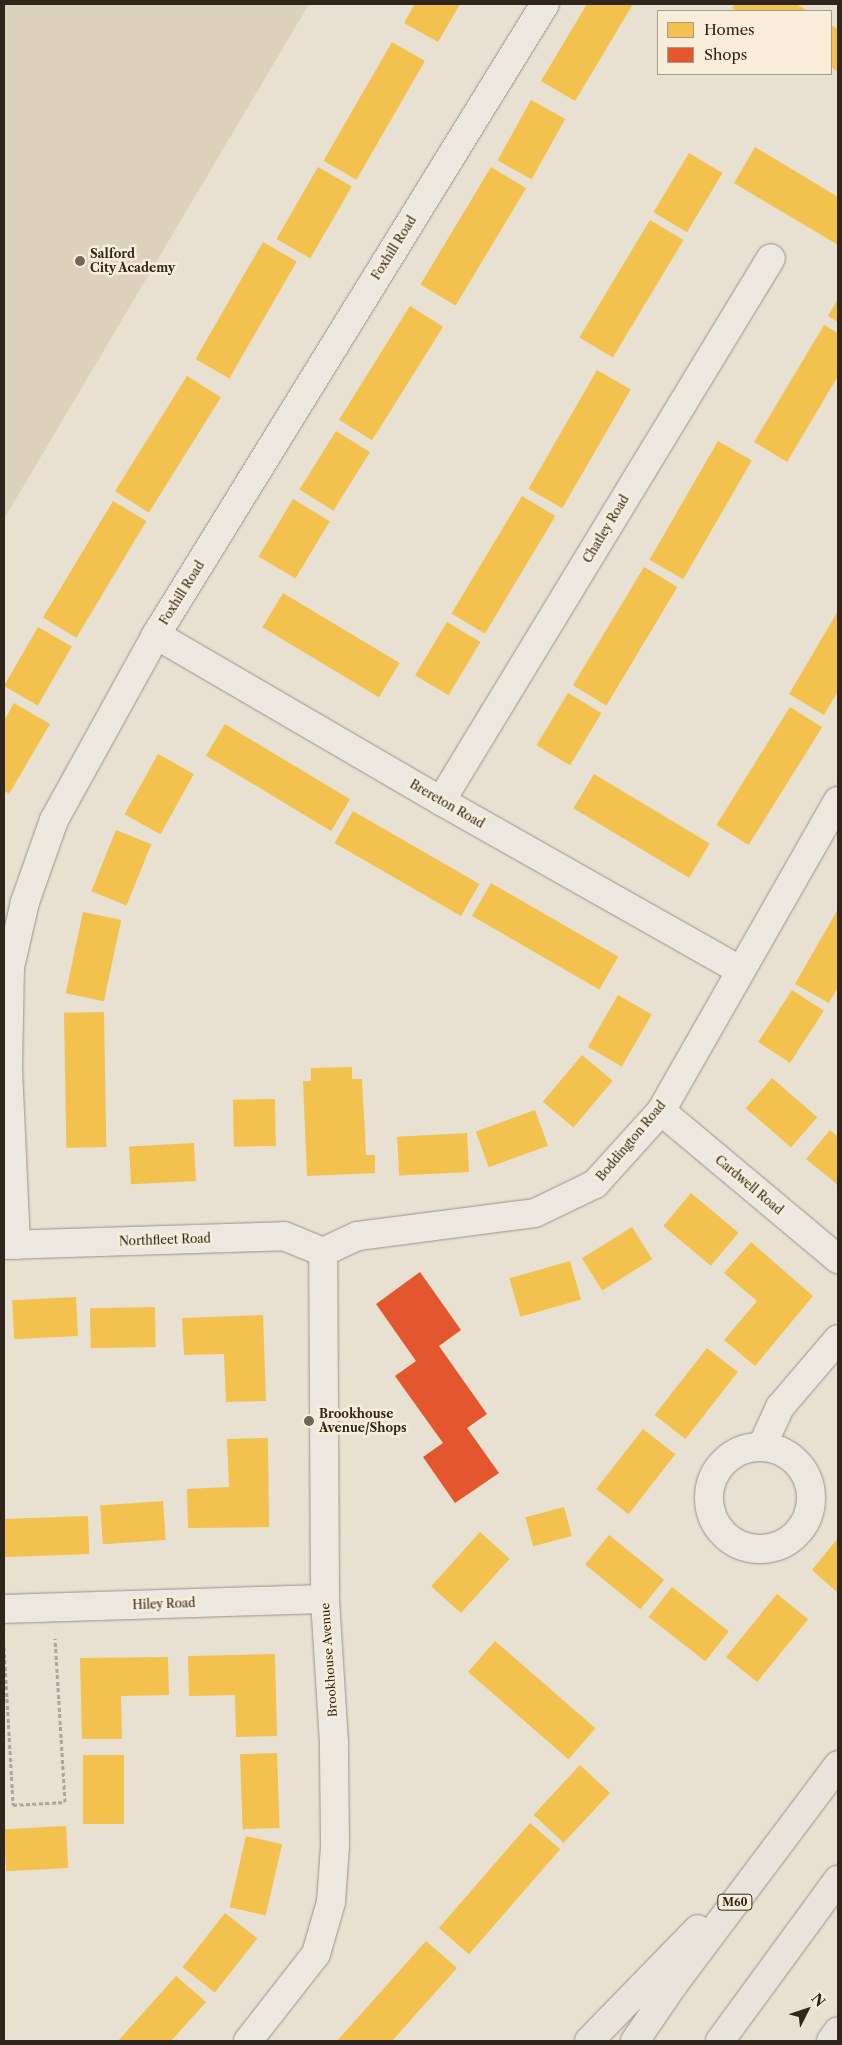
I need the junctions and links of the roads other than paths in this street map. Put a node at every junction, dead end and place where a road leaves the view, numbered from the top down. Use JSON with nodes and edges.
{"nodes":[{"id":1,"x":545,"y":4,"type":"edge"},
{"id":2,"x":771,"y":258,"type":"dead end"},
{"id":3,"x":156,"y":635,"type":"junction"},
{"id":4,"x":441,"y":800,"type":"junction"},
{"id":5,"x":838,"y":801,"type":"edge"},
{"id":6,"x":740,"y":970,"type":"junction"},
{"id":7,"x":661,"y":1111,"type":"junction"},
{"id":8,"x":10,"y":1245,"type":"edge"},
{"id":9,"x":323,"y":1252,"type":"junction"},
{"id":10,"x":838,"y":1259,"type":"edge"},
{"id":11,"x":838,"y":1339,"type":"edge"},
{"id":12,"x":762,"y":1446,"type":"dead end"},
{"id":13,"x":325,"y":1599,"type":"junction"},
{"id":14,"x":4,"y":1610,"type":"edge"},
{"id":15,"x":838,"y":1765,"type":"edge"},
{"id":16,"x":766,"y":1860,"type":"junction"},
{"id":17,"x":838,"y":1880,"type":"edge"},
{"id":18,"x":838,"y":2032,"type":"edge"},
{"id":19,"x":248,"y":2041,"type":"edge"},
{"id":20,"x":590,"y":2041,"type":"edge"},
{"id":21,"x":635,"y":2041,"type":"edge"},
{"id":22,"x":720,"y":2041,"type":"edge"},
{"id":23,"x":831,"y":2041,"type":"edge"}],
"edges":[{"from":1,"to":3,"type":"street","name":"Foxhill Road"},
{"from":2,"to":4,"type":"street","name":"Chatley Road"},
{"from":3,"to":4,"type":"street","name":"Brereton Road"},
{"from":3,"to":8,"type":"street","name":"Foxhill Road"},
{"from":4,"to":6,"type":"street","name":"Brereton Road"},
{"from":5,"to":6,"type":"street","name":"Boddington Road"},
{"from":6,"to":7,"type":"street","name":"Boddington Road"},
{"from":7,"to":9,"type":"street","name":"Boddington Road"},
{"from":7,"to":10,"type":"street","name":"Cardwell Road"},
{"from":8,"to":9,"type":"street","name":"Northfleet Road"},
{"from":9,"to":13,"type":"street","name":"Brookhouse Avenue"},
{"from":11,"to":12,"type":"street"},
{"from":13,"to":14,"type":"street","name":"Hiley Road"},
{"from":13,"to":19,"type":"street","name":"Brookhouse Avenue"},
{"from":15,"to":16,"type":"highway","number":"M60"},
{"from":16,"to":20,"type":"highway"},
{"from":16,"to":21,"type":"highway","number":"M60"},
{"from":17,"to":22,"type":"highway"},
{"from":18,"to":23,"type":"highway"}]}
